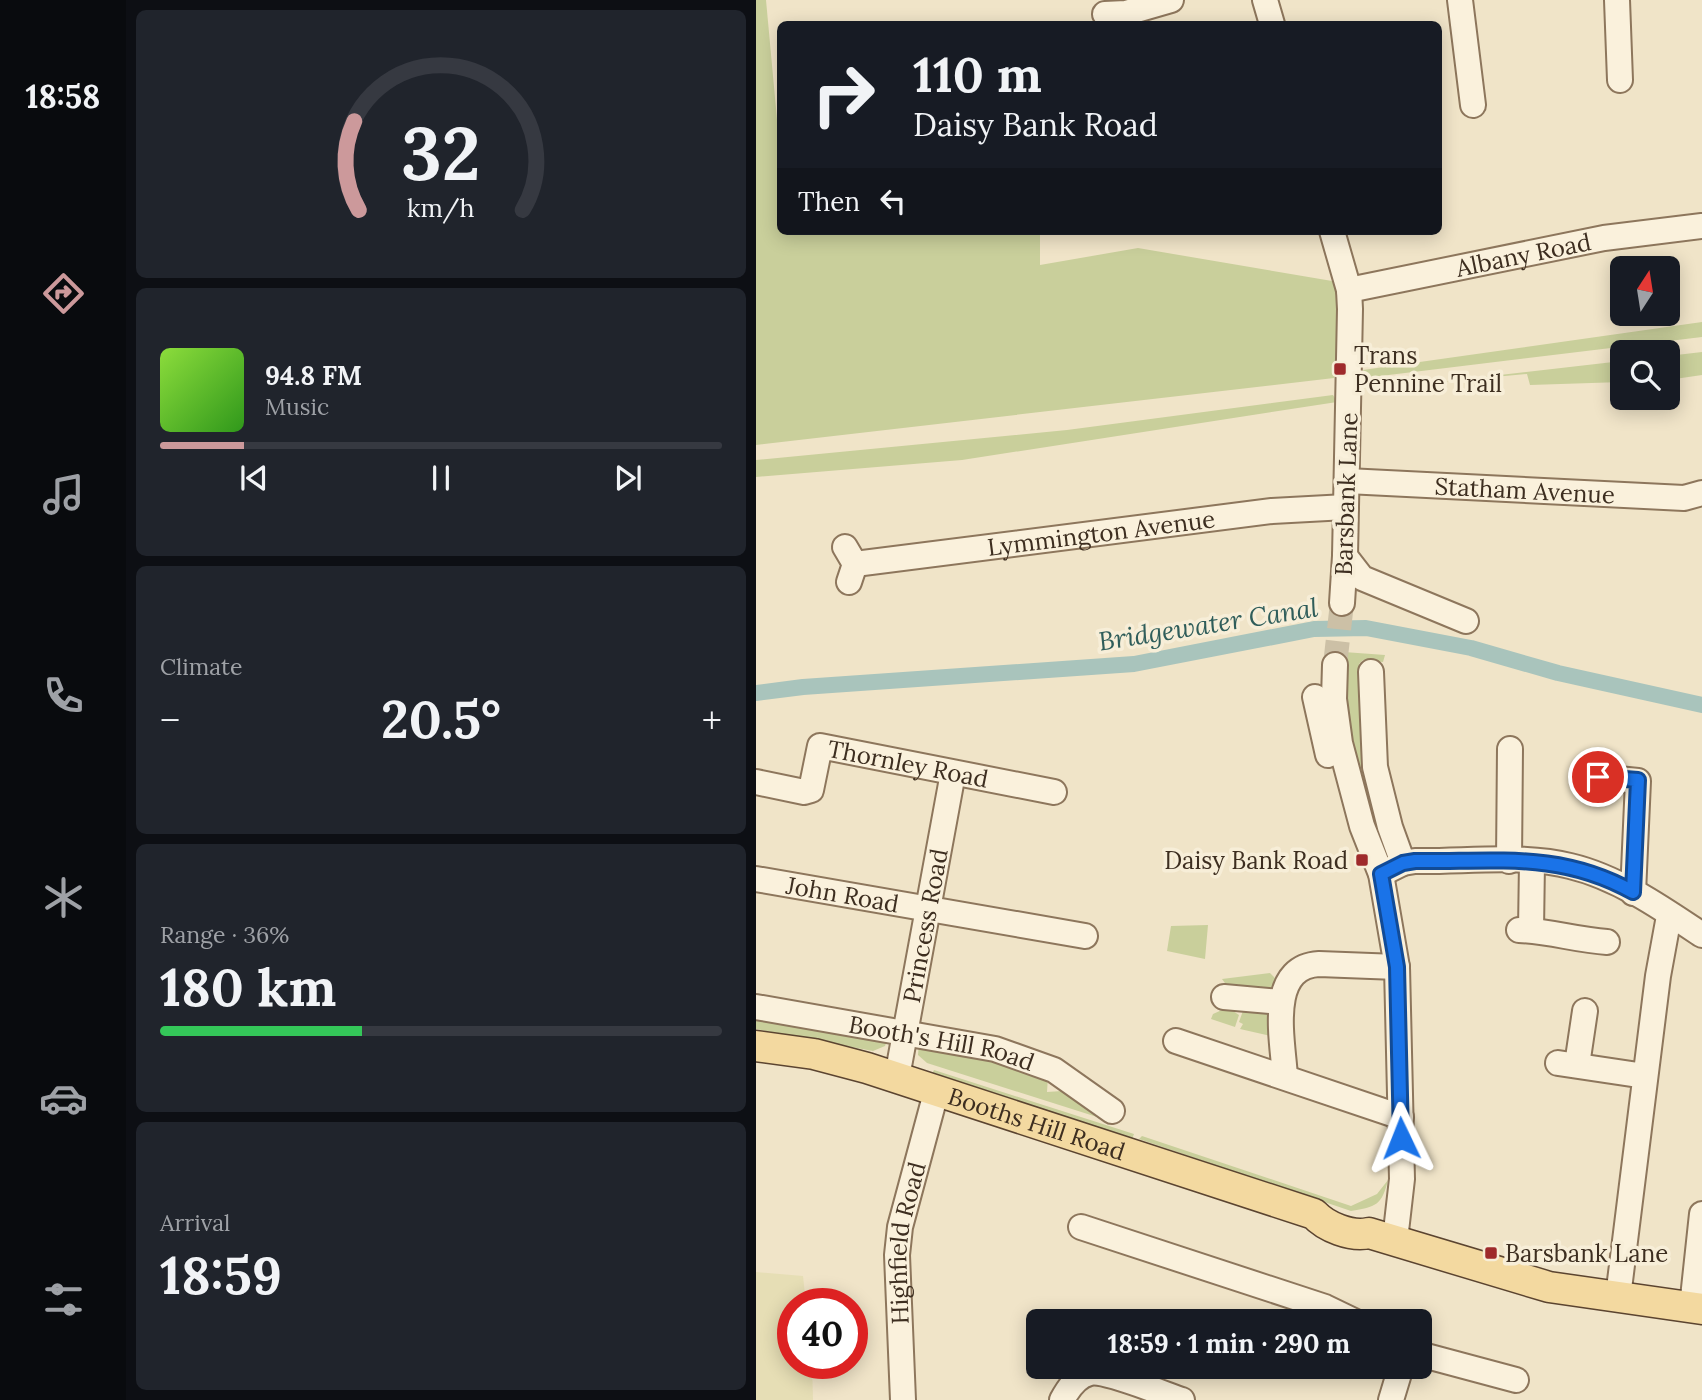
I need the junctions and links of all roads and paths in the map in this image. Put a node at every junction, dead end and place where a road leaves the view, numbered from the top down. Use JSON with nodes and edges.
{"nodes":[{"id":1,"x":1171,"y":0,"type":"edge"},
{"id":2,"x":1265,"y":0,"type":"edge"},
{"id":3,"x":1460,"y":0,"type":"edge"},
{"id":4,"x":1617,"y":0,"type":"edge"},
{"id":5,"x":1105,"y":13,"type":"edge"},
{"id":6,"x":1271,"y":21,"type":"edge"},
{"id":7,"x":1620,"y":80,"type":"dead end"},
{"id":8,"x":1473,"y":104,"type":"dead end"},
{"id":9,"x":1702,"y":226,"type":"edge"},
{"id":10,"x":1333,"y":235,"type":"edge"},
{"id":11,"x":1349,"y":290,"type":"junction"},
{"id":12,"x":1347,"y":481,"type":"junction"},
{"id":13,"x":1702,"y":493,"type":"edge"},
{"id":14,"x":1346,"y":507,"type":"junction"},
{"id":15,"x":1345,"y":556,"type":"junction"},
{"id":16,"x":850,"y":564,"type":"dead end"},
{"id":17,"x":1342,"y":603,"type":"tunnel mouth"},
{"id":18,"x":1466,"y":621,"type":"dead end"},
{"id":19,"x":1335,"y":665,"type":"tunnel mouth"},
{"id":20,"x":1370,"y":672,"type":"dead end"},
{"id":21,"x":1315,"y":697,"type":"dead end"},
{"id":22,"x":1510,"y":748,"type":"dead end"},
{"id":23,"x":953,"y":773,"type":"junction"},
{"id":24,"x":1598,"y":777,"type":"dead end"},
{"id":25,"x":756,"y":782,"type":"edge"},
{"id":26,"x":1054,"y":792,"type":"dead end"},
{"id":27,"x":1362,"y":826,"type":"junction"},
{"id":28,"x":1521,"y":862,"type":"junction"},
{"id":29,"x":1403,"y":863,"type":"junction"},
{"id":30,"x":1381,"y":874,"type":"junction"},
{"id":31,"x":756,"y":878,"type":"edge"},
{"id":32,"x":1633,"y":892,"type":"junction"},
{"id":33,"x":928,"y":906,"type":"junction"},
{"id":34,"x":1669,"y":916,"type":"junction"},
{"id":35,"x":1702,"y":935,"type":"edge"},
{"id":36,"x":1085,"y":936,"type":"dead end"},
{"id":37,"x":1607,"y":942,"type":"dead end"},
{"id":38,"x":1397,"y":967,"type":"junction"},
{"id":39,"x":1224,"y":997,"type":"dead end"},
{"id":40,"x":1280,"y":1002,"type":"junction"},
{"id":41,"x":756,"y":1007,"type":"edge"},
{"id":42,"x":1585,"y":1011,"type":"dead end"},
{"id":43,"x":905,"y":1032,"type":"junction"},
{"id":44,"x":1176,"y":1041,"type":"dead end"},
{"id":45,"x":756,"y":1046,"type":"edge"},
{"id":46,"x":1645,"y":1076,"type":"junction"},
{"id":47,"x":897,"y":1077,"type":"junction"},
{"id":48,"x":1285,"y":1077,"type":"junction"},
{"id":49,"x":937,"y":1089,"type":"junction"},
{"id":50,"x":1112,"y":1111,"type":"dead end"},
{"id":51,"x":1401,"y":1117,"type":"junction"},
{"id":52,"x":1702,"y":1214,"type":"edge"},
{"id":53,"x":1081,"y":1227,"type":"dead end"},
{"id":54,"x":1382,"y":1237,"type":"junction"},
{"id":55,"x":1618,"y":1297,"type":"junction"},
{"id":56,"x":1697,"y":1308,"type":"edge"},
{"id":57,"x":1329,"y":1309,"type":"edge"},
{"id":58,"x":1432,"y":1357,"type":"edge"},
{"id":59,"x":1397,"y":1379,"type":"edge"},
{"id":60,"x":1516,"y":1380,"type":"dead end"},
{"id":61,"x":903,"y":1400,"type":"edge"},
{"id":62,"x":1062,"y":1400,"type":"edge"},
{"id":63,"x":1182,"y":1400,"type":"edge"},
{"id":64,"x":1391,"y":1400,"type":"edge"}],
"edges":[{"from":1,"to":5,"type":"street"},
{"from":2,"to":6,"type":"street"},
{"from":3,"to":8,"type":"street"},
{"from":4,"to":7,"type":"street"},
{"from":9,"to":11,"type":"street","name":"Albany Road"},
{"from":10,"to":11,"type":"street","name":"Barsbank Lane"},
{"from":11,"to":12,"type":"street","name":"Barsbank Lane"},
{"from":12,"to":13,"type":"street","name":"Statham Avenue"},
{"from":12,"to":14,"type":"street","name":"Barsbank Lane"},
{"from":14,"to":15,"type":"street","name":"Barsbank Lane"},
{"from":14,"to":16,"type":"street","name":"Lymmington Avenue"},
{"from":15,"to":17,"type":"street","name":"Barsbank Lane"},
{"from":15,"to":18,"type":"street"},
{"from":19,"to":27,"type":"street"},
{"from":20,"to":29,"type":"street"},
{"from":21,"to":27,"type":"street"},
{"from":22,"to":28,"type":"street"},
{"from":23,"to":25,"type":"street","name":"Thornley Road"},
{"from":23,"to":26,"type":"street","name":"Thornley Road"},
{"from":23,"to":33,"type":"street","name":"Princess Road"},
{"from":24,"to":32,"type":"street"},
{"from":27,"to":30,"type":"street"},
{"from":28,"to":29,"type":"street"},
{"from":28,"to":32,"type":"street"},
{"from":28,"to":37,"type":"street"},
{"from":29,"to":30,"type":"street"},
{"from":30,"to":38,"type":"street"},
{"from":31,"to":33,"type":"street","name":"John Road"},
{"from":32,"to":34,"type":"street"},
{"from":33,"to":36,"type":"street","name":"John Road"},
{"from":33,"to":43,"type":"street","name":"Princess Road"},
{"from":34,"to":35,"type":"street"},
{"from":34,"to":46,"type":"street"},
{"from":38,"to":40,"type":"street"},
{"from":38,"to":51,"type":"street"},
{"from":39,"to":40,"type":"street"},
{"from":40,"to":48,"type":"street"},
{"from":41,"to":43,"type":"street","name":"Booth's Hill Road"},
{"from":42,"to":46,"type":"street"},
{"from":43,"to":47,"type":"street","name":"Princess Road"},
{"from":43,"to":50,"type":"street","name":"Booth's Hill Road"},
{"from":44,"to":48,"type":"street"},
{"from":45,"to":47,"type":"main road","name":"Booths Hill Road"},
{"from":46,"to":55,"type":"street"},
{"from":47,"to":49,"type":"main road","name":"Booths Hill Road"},
{"from":48,"to":51,"type":"street"},
{"from":49,"to":54,"type":"main road","name":"Booths Hill Road"},
{"from":49,"to":61,"type":"street","name":"Highfield Road"},
{"from":51,"to":54,"type":"street"},
{"from":52,"to":56,"type":"street"},
{"from":53,"to":57,"type":"street"},
{"from":54,"to":55,"type":"main road","name":"Booths Hill Road"},
{"from":55,"to":56,"type":"main road","name":"Booths Hill Road"},
{"from":58,"to":60,"type":"street"},
{"from":59,"to":64,"type":"street"},
{"from":62,"to":63,"type":"street"}]}
